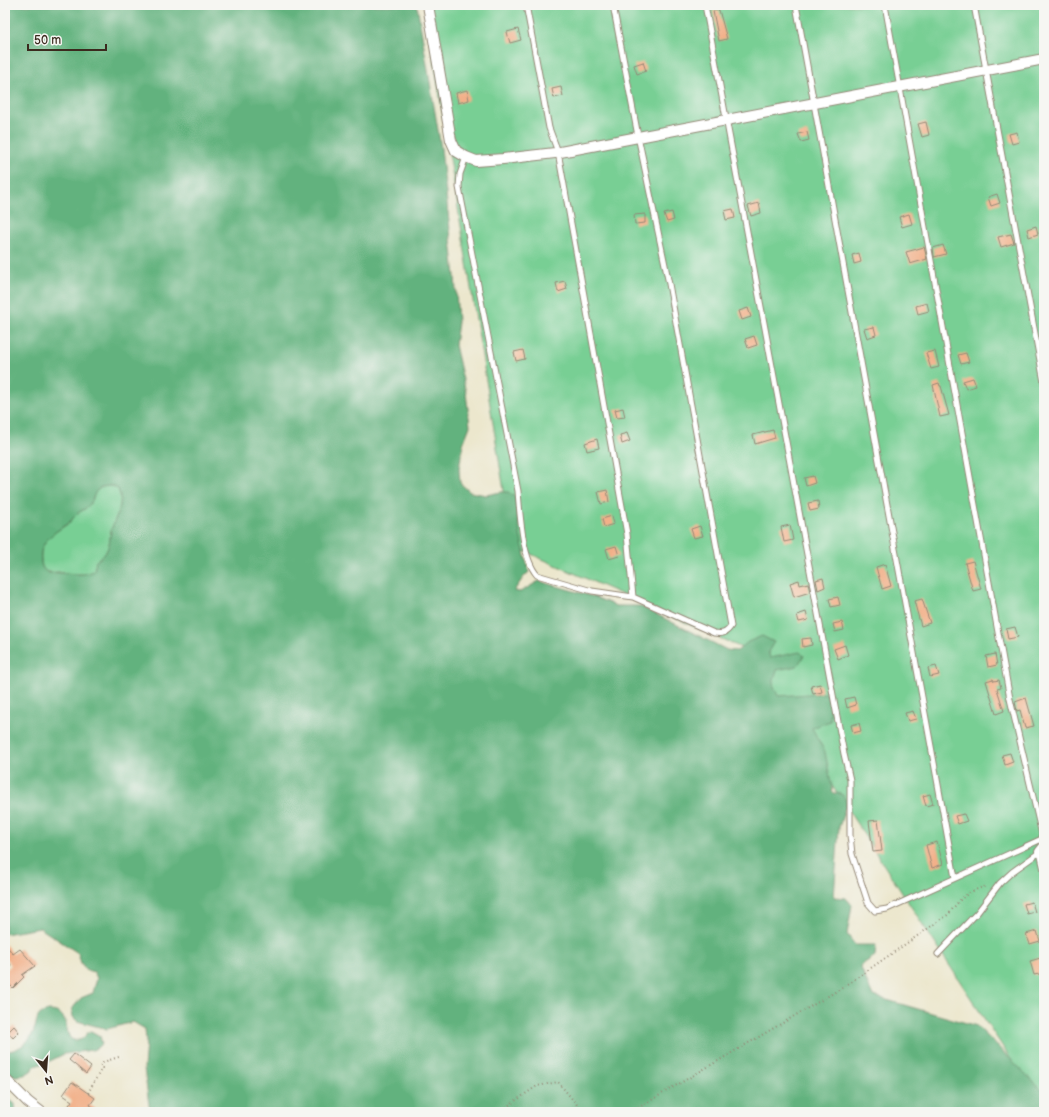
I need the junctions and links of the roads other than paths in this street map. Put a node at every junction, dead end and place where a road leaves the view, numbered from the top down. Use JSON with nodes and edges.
{"nodes":[{"id":1,"x":428,"y":5,"type":"edge"},
{"id":2,"x":526,"y":5,"type":"edge"},
{"id":3,"x":614,"y":5,"type":"edge"},
{"id":4,"x":705,"y":5,"type":"edge"},
{"id":5,"x":796,"y":5,"type":"edge"},
{"id":6,"x":885,"y":5,"type":"edge"},
{"id":7,"x":974,"y":5,"type":"edge"},
{"id":8,"x":1044,"y":59,"type":"edge"},
{"id":9,"x":986,"y":71,"type":"junction"},
{"id":10,"x":900,"y":87,"type":"junction"},
{"id":11,"x":814,"y":103,"type":"junction"},
{"id":12,"x":726,"y":119,"type":"junction"},
{"id":13,"x":638,"y":136,"type":"junction"},
{"id":14,"x":558,"y":152,"type":"junction"},
{"id":15,"x":466,"y":157,"type":"junction"},
{"id":16,"x":1044,"y":382,"type":"edge"},
{"id":17,"x":633,"y":597,"type":"junction"},
{"id":18,"x":1043,"y":844,"type":"edge"},
{"id":19,"x":1044,"y":870,"type":"edge"},
{"id":20,"x":955,"y":878,"type":"junction"},
{"id":21,"x":938,"y":954,"type":"dead end"},
{"id":22,"x":5,"y":1079,"type":"edge"},
{"id":23,"x":41,"y":1112,"type":"edge"}],
"edges":[{"from":1,"to":15,"type":"street"},
{"from":2,"to":14,"type":"lane"},
{"from":3,"to":13,"type":"lane"},
{"from":4,"to":12,"type":"lane"},
{"from":5,"to":11,"type":"lane"},
{"from":6,"to":10,"type":"lane"},
{"from":7,"to":9,"type":"lane"},
{"from":8,"to":9,"type":"street"},
{"from":9,"to":10,"type":"street"},
{"from":9,"to":16,"type":"lane"},
{"from":10,"to":11,"type":"street"},
{"from":10,"to":18,"type":"lane"},
{"from":11,"to":12,"type":"street"},
{"from":11,"to":20,"type":"lane"},
{"from":12,"to":13,"type":"street"},
{"from":12,"to":20,"type":"lane"},
{"from":13,"to":14,"type":"street"},
{"from":13,"to":17,"type":"lane"},
{"from":14,"to":15,"type":"street"},
{"from":14,"to":17,"type":"lane"},
{"from":15,"to":17,"type":"lane"},
{"from":18,"to":19,"type":"lane"},
{"from":18,"to":20,"type":"lane"},
{"from":18,"to":21,"type":"lane"},
{"from":22,"to":23,"type":"street"}]}
